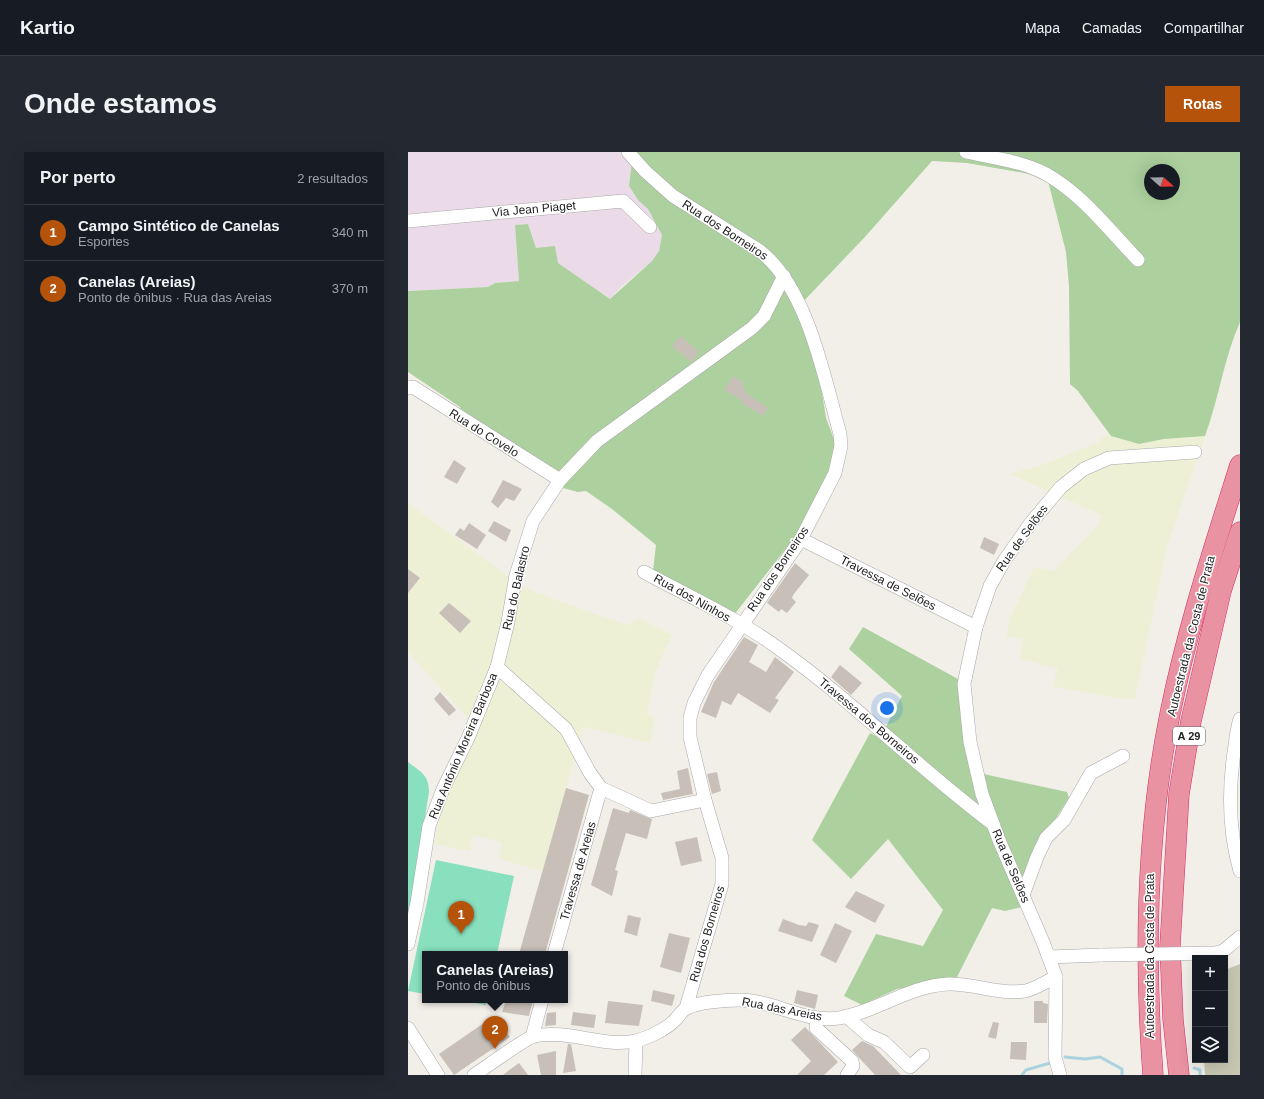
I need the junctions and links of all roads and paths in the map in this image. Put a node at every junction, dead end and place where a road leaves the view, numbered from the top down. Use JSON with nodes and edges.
{"nodes":[{"id":1,"x":628,"y":152,"type":"edge"},
{"id":2,"x":966,"y":152,"type":"edge"},
{"id":3,"x":408,"y":221,"type":"edge"},
{"id":4,"x":650,"y":227,"type":"dead end"},
{"id":5,"x":1138,"y":260,"type":"dead end"},
{"id":6,"x":784,"y":276,"type":"junction"},
{"id":7,"x":408,"y":388,"type":"edge"},
{"id":8,"x":1195,"y":452,"type":"dead end"},
{"id":9,"x":1240,"y":465,"type":"edge"},
{"id":10,"x":560,"y":480,"type":"junction"},
{"id":11,"x":1240,"y":532,"type":"edge"},
{"id":12,"x":801,"y":539,"type":"junction"},
{"id":13,"x":644,"y":572,"type":"dead end"},
{"id":14,"x":740,"y":625,"type":"junction"},
{"id":15,"x":976,"y":627,"type":"junction"},
{"id":16,"x":497,"y":666,"type":"junction"},
{"id":17,"x":1240,"y":719,"type":"edge"},
{"id":18,"x":1123,"y":756,"type":"dead end"},
{"id":19,"x":601,"y":788,"type":"junction"},
{"id":20,"x":704,"y":800,"type":"junction"},
{"id":21,"x":993,"y":824,"type":"junction"},
{"id":22,"x":1240,"y":871,"type":"edge"},
{"id":23,"x":1023,"y":895,"type":"junction"},
{"id":24,"x":1240,"y":937,"type":"edge"},
{"id":25,"x":408,"y":944,"type":"edge"},
{"id":26,"x":555,"y":951,"type":"edge"},
{"id":27,"x":1050,"y":957,"type":"junction"},
{"id":28,"x":1056,"y":977,"type":"junction"},
{"id":29,"x":541,"y":1003,"type":"edge"},
{"id":30,"x":686,"y":1008,"type":"junction"},
{"id":31,"x":846,"y":1016,"type":"junction"},
{"id":32,"x":817,"y":1019,"type":"junction"},
{"id":33,"x":408,"y":1028,"type":"edge"},
{"id":34,"x":532,"y":1036,"type":"junction"},
{"id":35,"x":636,"y":1041,"type":"junction"},
{"id":36,"x":922,"y":1055,"type":"dead end"},
{"id":37,"x":438,"y":1075,"type":"edge"},
{"id":38,"x":474,"y":1075,"type":"edge"},
{"id":39,"x":635,"y":1075,"type":"edge"},
{"id":40,"x":847,"y":1075,"type":"edge"},
{"id":41,"x":1060,"y":1075,"type":"edge"},
{"id":42,"x":1153,"y":1075,"type":"edge"},
{"id":43,"x":1179,"y":1075,"type":"edge"}],
"edges":[{"from":1,"to":6,"type":"street","name":"Rua dos Borneiros"},
{"from":2,"to":5,"type":"street"},
{"from":3,"to":4,"type":"street","name":"Via Jean Piaget"},
{"from":6,"to":10,"type":"street","name":"Rua do Balastro"},
{"from":6,"to":12,"type":"street","name":"Rua dos Borneiros"},
{"from":7,"to":10,"type":"street","name":"Rua do Covelo"},
{"from":8,"to":15,"type":"street","name":"Rua de Selões"},
{"from":9,"to":42,"type":"highway","name":"Autoestrada da Costa de Prata","number":"A 29"},
{"from":10,"to":16,"type":"street","name":"Rua do Balastro"},
{"from":11,"to":43,"type":"highway","name":"Autoestrada da Costa de Prata","number":"A 29"},
{"from":12,"to":14,"type":"street","name":"Rua dos Borneiros"},
{"from":12,"to":15,"type":"street","name":"Travessa de Selões"},
{"from":13,"to":14,"type":"street","name":"Rua dos Ninhos"},
{"from":14,"to":20,"type":"street","name":"Rua dos Borneiros"},
{"from":14,"to":21,"type":"street","name":"Travessa dos Borneiros"},
{"from":15,"to":21,"type":"street","name":"Rua de Selões"},
{"from":16,"to":19,"type":"street"},
{"from":16,"to":25,"type":"street","name":"Rua António Moreira Barbosa"},
{"from":17,"to":22,"type":"street"},
{"from":18,"to":23,"type":"street"},
{"from":19,"to":20,"type":"street"},
{"from":19,"to":26,"type":"street","name":"Travessa de Areias"},
{"from":20,"to":30,"type":"street","name":"Rua dos Borneiros"},
{"from":21,"to":23,"type":"street","name":"Rua de Selões"},
{"from":23,"to":27,"type":"street","name":"Rua de Selões"},
{"from":24,"to":27,"type":"street","bridge":true},
{"from":27,"to":28,"type":"street","name":"Rua de Selões"},
{"from":28,"to":31,"type":"street","name":"Rua das Areias"},
{"from":28,"to":41,"type":"street","name":"Rua de Selões"},
{"from":29,"to":34,"type":"street"},
{"from":30,"to":32,"type":"street","name":"Rua das Areias"},
{"from":30,"to":35,"type":"street"},
{"from":31,"to":32,"type":"street","name":"Rua das Areias"},
{"from":31,"to":36,"type":"street"},
{"from":32,"to":40,"type":"street"},
{"from":33,"to":37,"type":"street"},
{"from":34,"to":35,"type":"street"},
{"from":34,"to":38,"type":"street"},
{"from":35,"to":39,"type":"street"}]}
